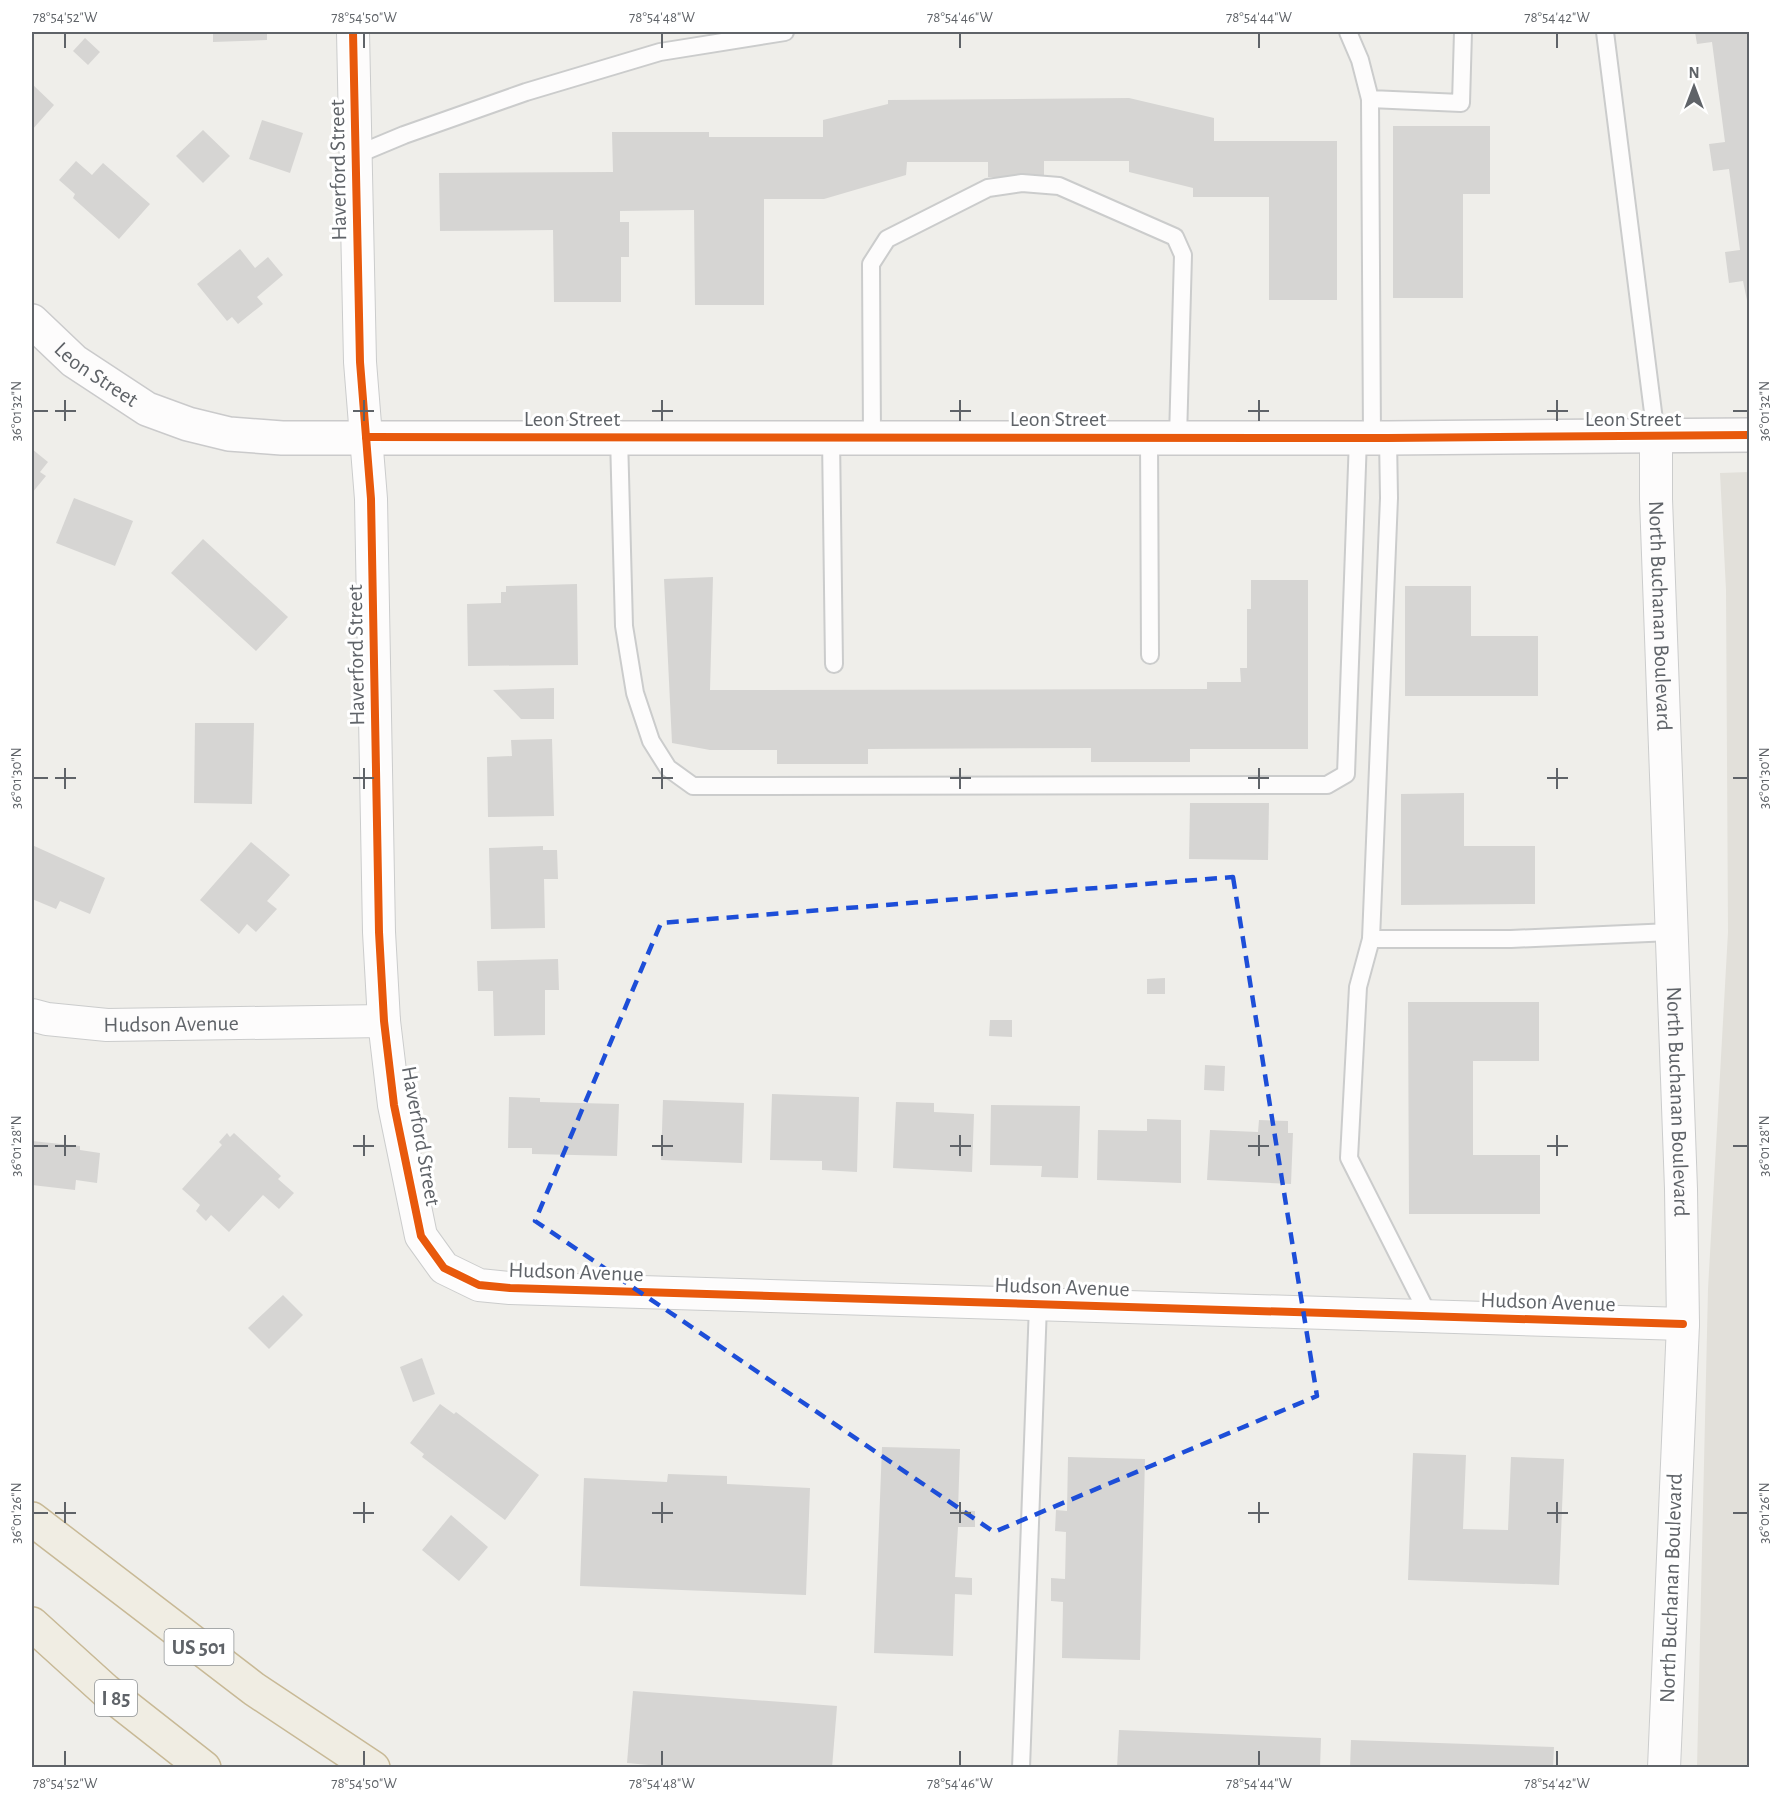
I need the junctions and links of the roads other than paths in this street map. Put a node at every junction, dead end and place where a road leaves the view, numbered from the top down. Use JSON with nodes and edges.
{"nodes":[{"id":1,"x":353,"y":32,"type":"edge"},
{"id":2,"x":785,"y":32,"type":"edge"},
{"id":3,"x":1348,"y":32,"type":"edge"},
{"id":4,"x":1463,"y":32,"type":"edge"},
{"id":5,"x":1605,"y":32,"type":"edge"},
{"id":6,"x":1370,"y":99,"type":"junction"},
{"id":7,"x":356,"y":155,"type":"junction"},
{"id":8,"x":32,"y":321,"type":"edge"},
{"id":9,"x":1749,"y":435,"type":"edge"},
{"id":10,"x":1656,"y":436,"type":"junction"},
{"id":11,"x":366,"y":437,"type":"junction"},
{"id":12,"x":619,"y":437,"type":"junction"},
{"id":13,"x":831,"y":437,"type":"junction"},
{"id":14,"x":872,"y":437,"type":"junction"},
{"id":15,"x":1164,"y":438,"type":"junction"},
{"id":16,"x":1372,"y":438,"type":"junction"},
{"id":17,"x":1150,"y":655,"type":"dead end"},
{"id":18,"x":834,"y":664,"type":"dead end"},
{"id":19,"x":1671,"y":932,"type":"junction"},
{"id":20,"x":1371,"y":939,"type":"junction"},
{"id":21,"x":32,"y":1015,"type":"edge"},
{"id":22,"x":384,"y":1021,"type":"junction"},
{"id":23,"x":444,"y":1268,"type":"joint"},
{"id":24,"x":1038,"y":1305,"type":"junction"},
{"id":25,"x":1429,"y":1316,"type":"junction"},
{"id":26,"x":1683,"y":1324,"type":"junction"},
{"id":27,"x":32,"y":1519,"type":"edge"},
{"id":28,"x":32,"y":1624,"type":"edge"},
{"id":29,"x":204,"y":1767,"type":"edge"},
{"id":30,"x":373,"y":1767,"type":"edge"},
{"id":31,"x":1021,"y":1767,"type":"edge"},
{"id":32,"x":1664,"y":1767,"type":"edge"}],
"edges":[{"from":1,"to":7,"type":"street","name":"Haverford Street"},
{"from":2,"to":7,"type":"lane"},
{"from":3,"to":6,"type":"lane"},
{"from":4,"to":6,"type":"lane"},
{"from":5,"to":10,"type":"lane"},
{"from":6,"to":16,"type":"lane"},
{"from":7,"to":11,"type":"street","name":"Haverford Street"},
{"from":8,"to":11,"type":"street","name":"Leon Street"},
{"from":9,"to":10,"type":"street","name":"Leon Street"},
{"from":10,"to":16,"type":"street","name":"Leon Street"},
{"from":10,"to":19,"type":"street","name":"North Buchanan Boulevard"},
{"from":11,"to":12,"type":"street","name":"Leon Street"},
{"from":11,"to":22,"type":"street","name":"Haverford Street"},
{"from":12,"to":13,"type":"street","name":"Leon Street"},
{"from":12,"to":16,"type":"lane"},
{"from":13,"to":14,"type":"street","name":"Leon Street"},
{"from":13,"to":18,"type":"lane"},
{"from":14,"to":15,"type":"street","name":"Leon Street"},
{"from":14,"to":15,"type":"lane"},
{"from":15,"to":16,"type":"street","name":"Leon Street"},
{"from":15,"to":17,"type":"lane"},
{"from":16,"to":20,"type":"lane"},
{"from":19,"to":20,"type":"lane"},
{"from":19,"to":26,"type":"street","name":"North Buchanan Boulevard"},
{"from":20,"to":25,"type":"lane"},
{"from":21,"to":22,"type":"street","name":"Hudson Avenue"},
{"from":22,"to":23,"type":"street","name":"Haverford Street"},
{"from":23,"to":24,"type":"street","name":"Hudson Avenue"},
{"from":24,"to":25,"type":"street","name":"Hudson Avenue"},
{"from":24,"to":31,"type":"lane"},
{"from":25,"to":26,"type":"street","name":"Hudson Avenue"},
{"from":26,"to":32,"type":"street","name":"North Buchanan Boulevard"},
{"from":27,"to":30,"type":"highway","number":"US 501"},
{"from":28,"to":29,"type":"highway","number":"I 85"}]}
